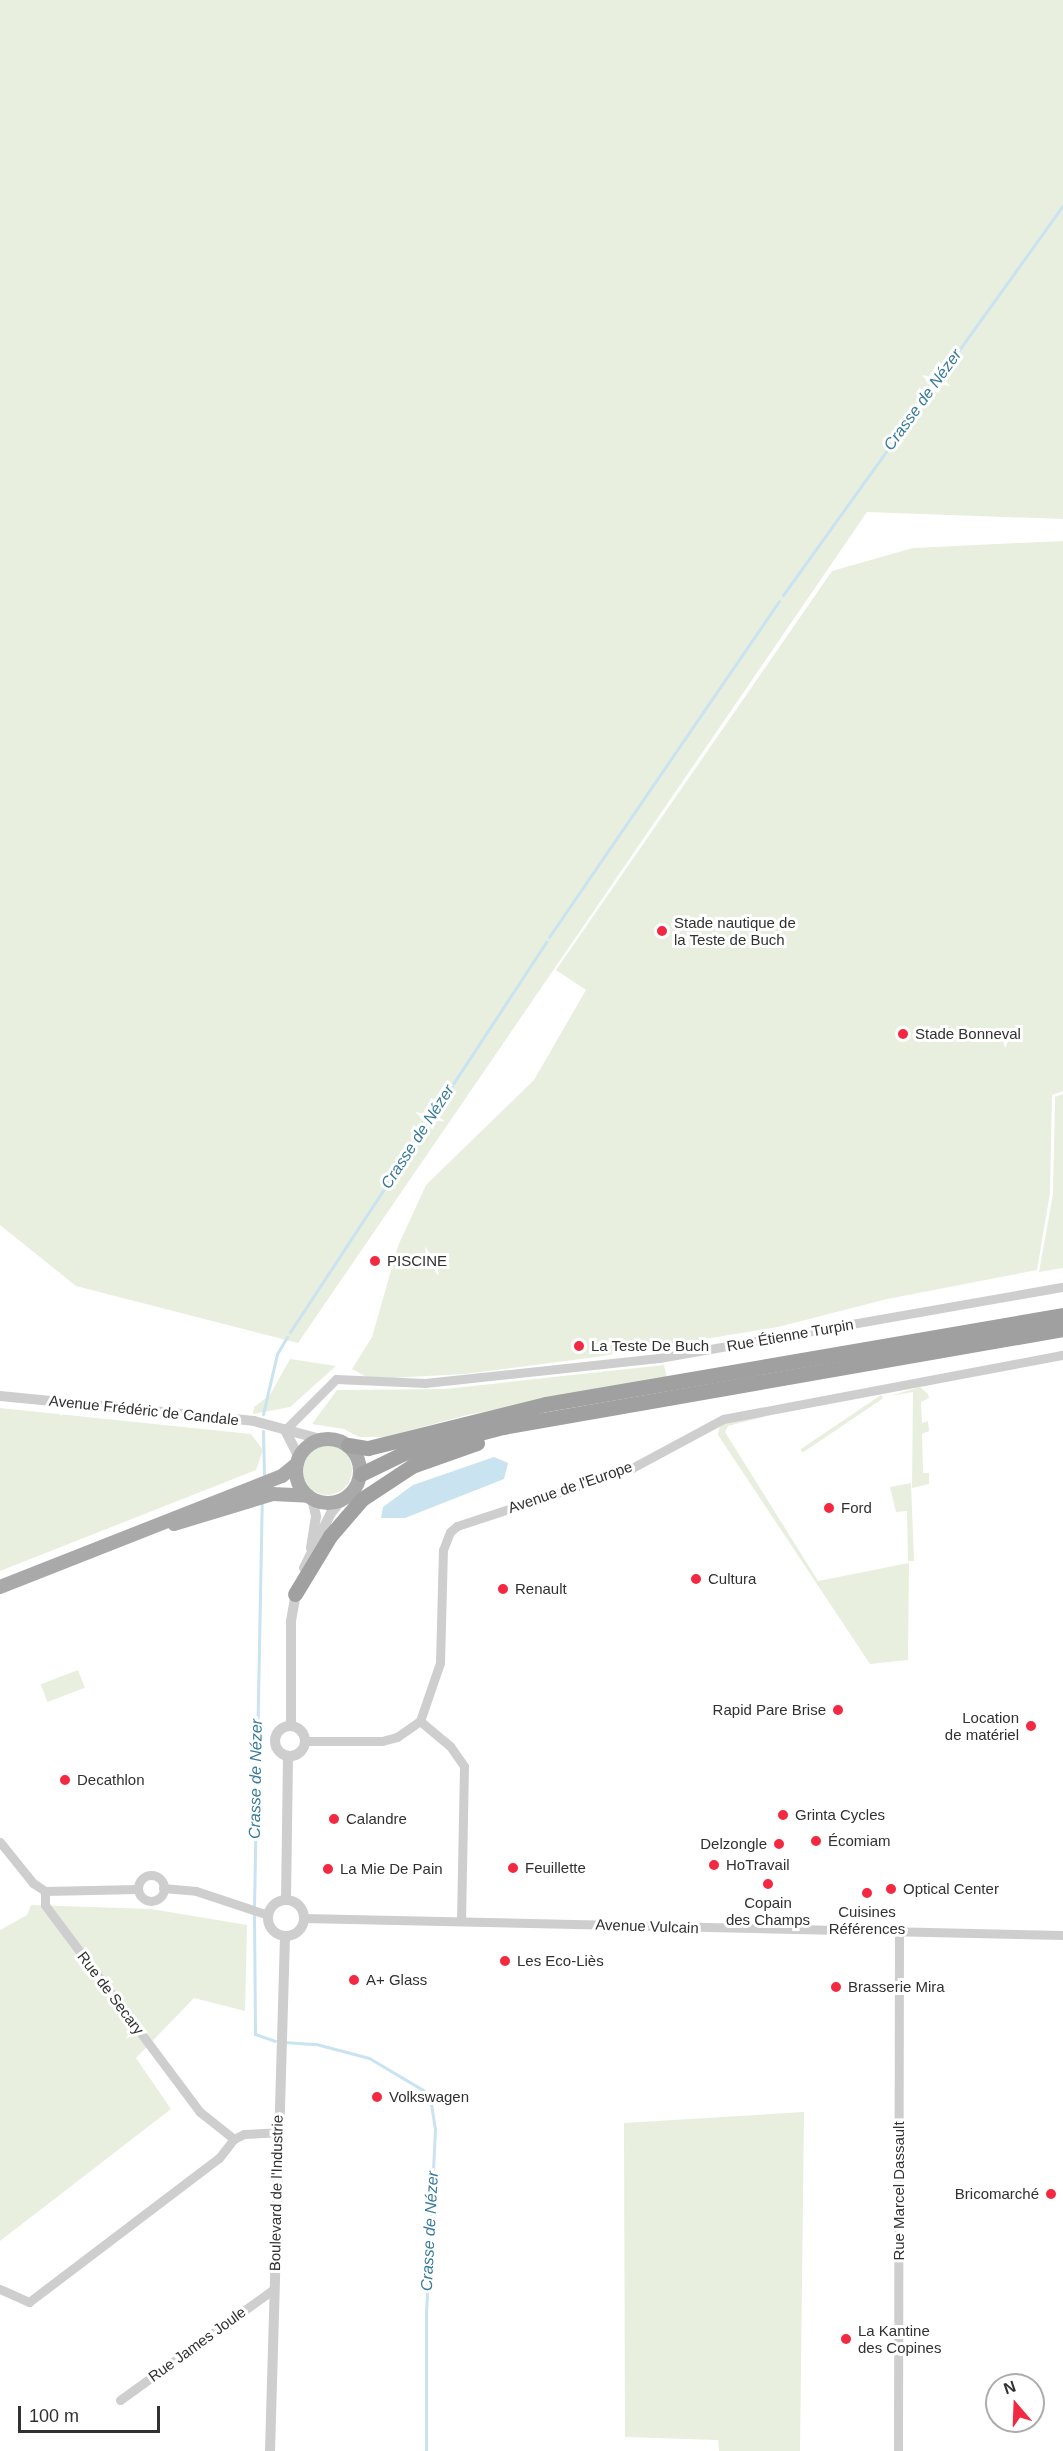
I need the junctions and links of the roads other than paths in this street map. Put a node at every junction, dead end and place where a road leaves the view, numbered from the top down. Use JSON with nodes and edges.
{"nodes":[{"id":1,"x":1063,"y":1287,"type":"edge"},
{"id":2,"x":1063,"y":1315,"type":"edge"},
{"id":3,"x":1063,"y":1329,"type":"edge"},
{"id":4,"x":1063,"y":1355,"type":"edge"},
{"id":5,"x":0,"y":1396,"type":"edge"},
{"id":6,"x":671,"y":1397,"type":"junction"},
{"id":7,"x":285,"y":1430,"type":"junction"},
{"id":8,"x":320,"y":1439,"type":"junction"},
{"id":9,"x":348,"y":1445,"type":"junction"},
{"id":10,"x":298,"y":1461,"type":"junction"},
{"id":11,"x":361,"y":1474,"type":"junction"},
{"id":12,"x":310,"y":1497,"type":"junction"},
{"id":13,"x":344,"y":1498,"type":"junction"},
{"id":14,"x":140,"y":1532,"type":"junction"},
{"id":15,"x":310,"y":1554,"type":"junction"},
{"id":16,"x":0,"y":1587,"type":"edge"},
{"id":17,"x":295,"y":1594,"type":"junction"},
{"id":18,"x":420,"y":1721,"type":"junction"},
{"id":19,"x":291,"y":1725,"type":"junction"},
{"id":20,"x":305,"y":1741,"type":"junction"},
{"id":21,"x":288,"y":1756,"type":"junction"},
{"id":22,"x":0,"y":1842,"type":"edge"},
{"id":23,"x":163,"y":1888,"type":"junction"},
{"id":24,"x":138,"y":1889,"type":"junction"},
{"id":25,"x":45,"y":1891,"type":"junction"},
{"id":26,"x":286,"y":1900,"type":"junction"},
{"id":27,"x":258,"y":1911,"type":"junction"},
{"id":28,"x":303,"y":1918,"type":"junction"},
{"id":29,"x":461,"y":1921,"type":"junction"},
{"id":30,"x":899,"y":1931,"type":"junction"},
{"id":31,"x":1063,"y":1935,"type":"edge"},
{"id":32,"x":285,"y":1936,"type":"junction"},
{"id":33,"x":278,"y":2132,"type":"junction"},
{"id":34,"x":234,"y":2139,"type":"junction"},
{"id":35,"x":0,"y":2289,"type":"edge"},
{"id":36,"x":274,"y":2289,"type":"junction"},
{"id":37,"x":120,"y":2400,"type":"dead end"},
{"id":38,"x":270,"y":2451,"type":"edge"},
{"id":39,"x":898,"y":2451,"type":"edge"}],
"edges":[{"from":1,"to":7,"type":"street","name":"Rue Étienne Turpin"},
{"from":2,"to":9,"type":"highway"},
{"from":3,"to":6,"type":"highway"},
{"from":4,"to":18,"type":"street","name":"Avenue de l'Europe"},
{"from":5,"to":7,"type":"street","name":"Avenue Frédéric de Candale"},
{"from":6,"to":11,"type":"highway"},
{"from":6,"to":17,"type":"highway"},
{"from":7,"to":8,"type":"street","name":"Avenue Frédéric de Candale"},
{"from":7,"to":10,"type":"street"},
{"from":8,"to":9,"type":"main road"},
{"from":8,"to":10,"type":"main road"},
{"from":9,"to":11,"type":"main road"},
{"from":10,"to":12,"type":"main road"},
{"from":10,"to":14,"type":"main road"},
{"from":11,"to":13,"type":"main road"},
{"from":12,"to":13,"type":"main road"},
{"from":12,"to":14,"type":"main road"},
{"from":12,"to":15,"type":"street"},
{"from":13,"to":15,"type":"street"},
{"from":14,"to":16,"type":"main road"},
{"from":15,"to":17,"type":"street"},
{"from":17,"to":19,"type":"street"},
{"from":18,"to":20,"type":"street"},
{"from":18,"to":29,"type":"street"},
{"from":19,"to":20,"type":"street"},
{"from":19,"to":21,"type":"street"},
{"from":20,"to":21,"type":"street"},
{"from":21,"to":26,"type":"street"},
{"from":22,"to":25,"type":"street","name":"Rue de Secary"},
{"from":23,"to":24,"type":"street"},
{"from":23,"to":24,"type":"street"},
{"from":23,"to":27,"type":"street"},
{"from":24,"to":25,"type":"street"},
{"from":25,"to":34,"type":"street","name":"Rue de Secary"},
{"from":26,"to":27,"type":"street"},
{"from":26,"to":28,"type":"street"},
{"from":27,"to":32,"type":"street"},
{"from":28,"to":29,"type":"street","name":"Avenue Vulcain"},
{"from":28,"to":32,"type":"street"},
{"from":29,"to":30,"type":"street","name":"Avenue Vulcain"},
{"from":30,"to":31,"type":"street","name":"Avenue Vulcain"},
{"from":30,"to":39,"type":"street","name":"Rue Marcel Dassault"},
{"from":32,"to":33,"type":"street","name":"Boulevard de l'Industrie"},
{"from":33,"to":34,"type":"street"},
{"from":33,"to":36,"type":"street","name":"Boulevard de l'Industrie"},
{"from":34,"to":35,"type":"street"},
{"from":36,"to":37,"type":"street","name":"Rue James Joule"},
{"from":36,"to":38,"type":"street","name":"Boulevard de l'Industrie"}]}
